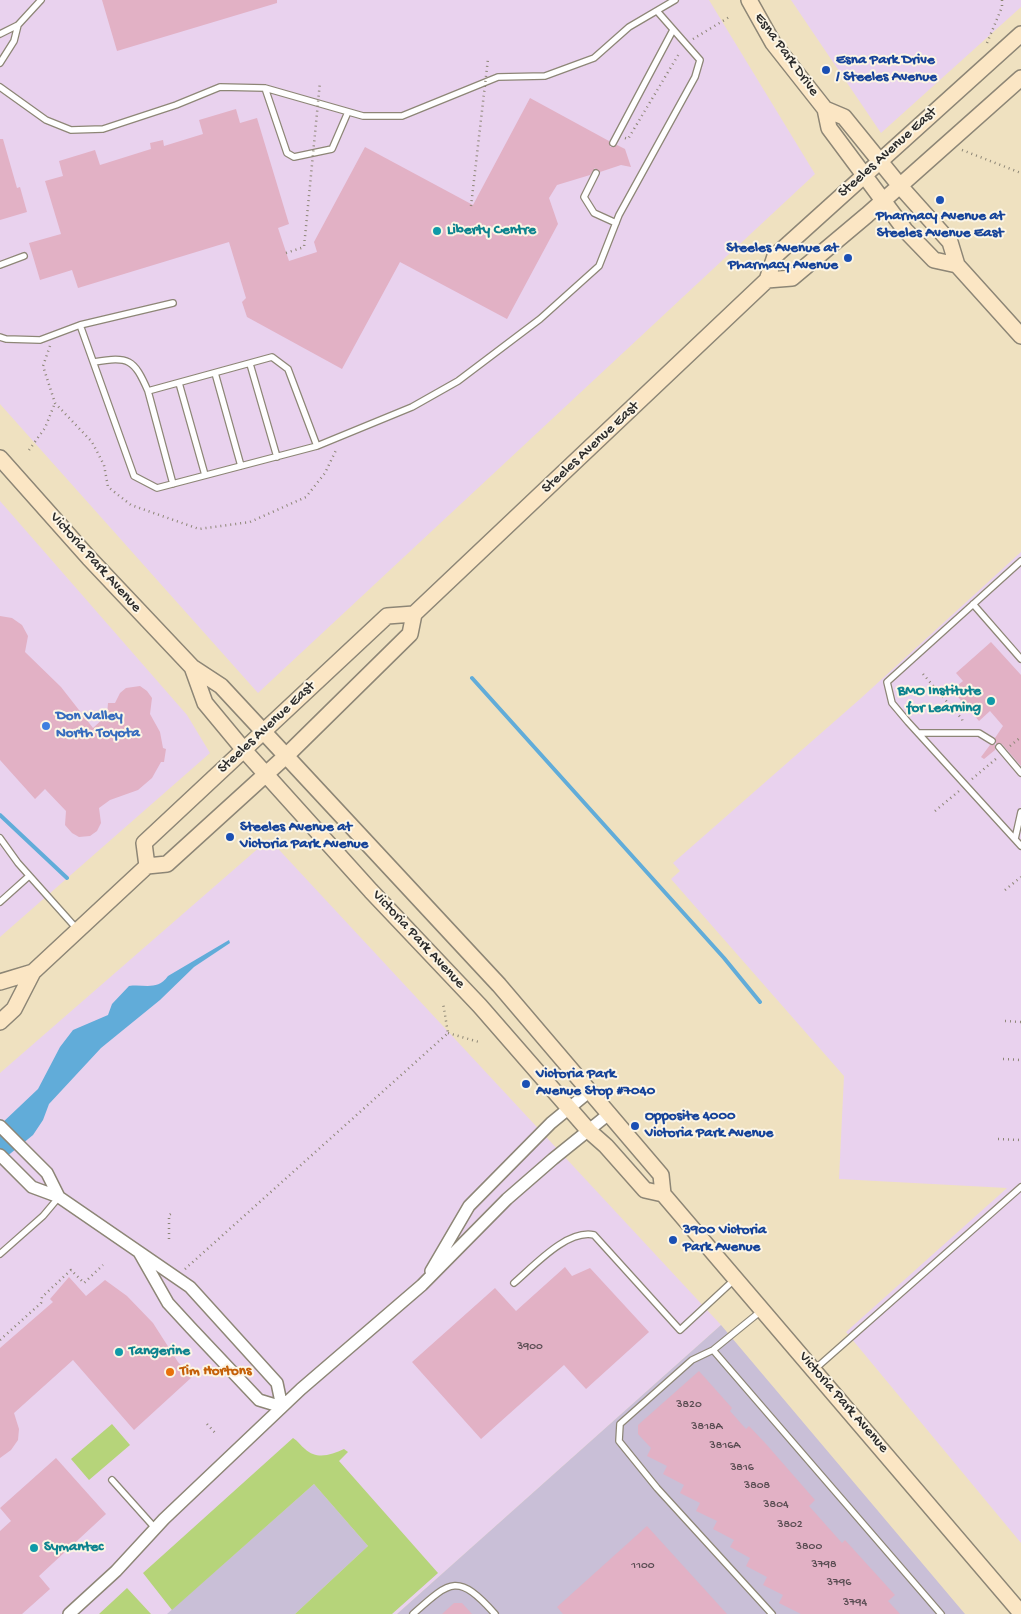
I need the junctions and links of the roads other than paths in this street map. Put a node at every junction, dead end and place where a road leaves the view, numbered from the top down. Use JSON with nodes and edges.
{"nodes":[{"id":1,"x":41,"y":0,"type":"edge"},
{"id":2,"x":675,"y":0,"type":"edge"},
{"id":3,"x":749,"y":0,"type":"edge"},
{"id":4,"x":656,"y":11,"type":"junction"},
{"id":5,"x":18,"y":25,"type":"junction"},
{"id":6,"x":672,"y":30,"type":"junction"},
{"id":7,"x":0,"y":34,"type":"edge"},
{"id":8,"x":1021,"y":34,"type":"edge"},
{"id":9,"x":0,"y":63,"type":"edge"},
{"id":10,"x":1021,"y":78,"type":"edge"},
{"id":11,"x":0,"y":87,"type":"edge"},
{"id":12,"x":265,"y":88,"type":"junction"},
{"id":13,"x":826,"y":110,"type":"junction"},
{"id":14,"x":348,"y":112,"type":"junction"},
{"id":15,"x":613,"y":143,"type":"dead end"},
{"id":16,"x":880,"y":160,"type":"junction"},
{"id":17,"x":596,"y":173,"type":"dead end"},
{"id":18,"x":863,"y":175,"type":"junction"},
{"id":19,"x":900,"y":186,"type":"junction"},
{"id":20,"x":883,"y":200,"type":"junction"},
{"id":21,"x":616,"y":223,"type":"junction"},
{"id":22,"x":24,"y":256,"type":"dead end"},
{"id":23,"x":0,"y":264,"type":"edge"},
{"id":24,"x":956,"y":265,"type":"junction"},
{"id":25,"x":767,"y":280,"type":"junction"},
{"id":26,"x":173,"y":303,"type":"dead end"},
{"id":27,"x":80,"y":325,"type":"junction"},
{"id":28,"x":1021,"y":336,"type":"edge"},
{"id":29,"x":0,"y":337,"type":"edge"},
{"id":30,"x":94,"y":362,"type":"junction"},
{"id":31,"x":250,"y":364,"type":"junction"},
{"id":32,"x":215,"y":373,"type":"junction"},
{"id":33,"x":179,"y":383,"type":"junction"},
{"id":34,"x":148,"y":391,"type":"junction"},
{"id":35,"x":318,"y":446,"type":"junction"},
{"id":36,"x":277,"y":457,"type":"junction"},
{"id":37,"x":0,"y":458,"type":"edge"},
{"id":38,"x":241,"y":466,"type":"junction"},
{"id":39,"x":206,"y":475,"type":"junction"},
{"id":40,"x":173,"y":484,"type":"junction"},
{"id":41,"x":1021,"y":561,"type":"edge"},
{"id":42,"x":973,"y":604,"type":"junction"},
{"id":43,"x":414,"y":614,"type":"junction"},
{"id":44,"x":1021,"y":659,"type":"edge"},
{"id":45,"x":192,"y":668,"type":"junction"},
{"id":46,"x":263,"y":730,"type":"junction"},
{"id":47,"x":919,"y":733,"type":"junction"},
{"id":48,"x":992,"y":741,"type":"dead end"},
{"id":49,"x":999,"y":747,"type":"dead end"},
{"id":50,"x":244,"y":750,"type":"junction"},
{"id":51,"x":287,"y":755,"type":"junction"},
{"id":52,"x":1021,"y":773,"type":"edge"},
{"id":53,"x":265,"y":775,"type":"junction"},
{"id":54,"x":1021,"y":812,"type":"edge"},
{"id":55,"x":0,"y":838,"type":"edge"},
{"id":56,"x":1015,"y":839,"type":"junction"},
{"id":57,"x":1021,"y":846,"type":"edge"},
{"id":58,"x":147,"y":866,"type":"junction"},
{"id":59,"x":29,"y":876,"type":"junction"},
{"id":60,"x":0,"y":902,"type":"edge"},
{"id":61,"x":78,"y":931,"type":"junction"},
{"id":62,"x":32,"y":972,"type":"junction"},
{"id":63,"x":0,"y":982,"type":"edge"},
{"id":64,"x":0,"y":1022,"type":"edge"},
{"id":65,"x":590,"y":1092,"type":"junction"},
{"id":66,"x":569,"y":1108,"type":"junction"},
{"id":67,"x":610,"y":1113,"type":"junction"},
{"id":68,"x":0,"y":1126,"type":"edge"},
{"id":69,"x":589,"y":1131,"type":"junction"},
{"id":70,"x":0,"y":1155,"type":"edge"},
{"id":71,"x":1021,"y":1187,"type":"edge"},
{"id":72,"x":664,"y":1194,"type":"junction"},
{"id":73,"x":59,"y":1197,"type":"junction"},
{"id":74,"x":139,"y":1252,"type":"junction"},
{"id":75,"x":0,"y":1254,"type":"edge"},
{"id":76,"x":735,"y":1279,"type":"junction"},
{"id":77,"x":514,"y":1283,"type":"dead end"},
{"id":78,"x":422,"y":1286,"type":"junction"},
{"id":79,"x":762,"y":1310,"type":"junction"},
{"id":80,"x":713,"y":1350,"type":"junction"},
{"id":81,"x":814,"y":1370,"type":"junction"},
{"id":82,"x":282,"y":1407,"type":"junction"},
{"id":83,"x":112,"y":1480,"type":"dead end"},
{"id":84,"x":155,"y":1528,"type":"junction"},
{"id":85,"x":1021,"y":1613,"type":"edge"},
{"id":86,"x":68,"y":1614,"type":"edge"},
{"id":87,"x":413,"y":1614,"type":"edge"},
{"id":88,"x":495,"y":1614,"type":"edge"},
{"id":89,"x":772,"y":1614,"type":"edge"},
{"id":90,"x":941,"y":1614,"type":"edge"}],
"edges":[{"from":1,"to":5,"type":"lane"},
{"from":2,"to":4,"type":"lane"},
{"from":3,"to":13,"type":"main road","name":"Esna Park Drive"},
{"from":4,"to":6,"type":"lane"},
{"from":4,"to":14,"type":"lane"},
{"from":5,"to":7,"type":"lane"},
{"from":5,"to":9,"type":"lane"},
{"from":6,"to":15,"type":"lane"},
{"from":6,"to":21,"type":"lane"},
{"from":8,"to":16,"type":"main road","name":"Steeles Avenue East"},
{"from":10,"to":19,"type":"main road"},
{"from":11,"to":12,"type":"lane"},
{"from":12,"to":14,"type":"lane"},
{"from":12,"to":14,"type":"lane"},
{"from":13,"to":16,"type":"main road","name":"Esna Park Drive"},
{"from":13,"to":18,"type":"main road","name":"Esna Park Drive"},
{"from":16,"to":18,"type":"main road","name":"Steeles Avenue East"},
{"from":16,"to":19,"type":"main road","name":"Esna Park Drive"},
{"from":17,"to":21,"type":"lane"},
{"from":18,"to":20,"type":"main road","name":"Esna Park Drive"},
{"from":18,"to":25,"type":"main road","name":"Steeles Avenue East"},
{"from":19,"to":20,"type":"main road"},
{"from":19,"to":24,"type":"main road","name":"Esna Park Drive"},
{"from":20,"to":24,"type":"main road","name":"Esna Park Drive"},
{"from":20,"to":25,"type":"main road"},
{"from":21,"to":35,"type":"lane"},
{"from":22,"to":23,"type":"lane"},
{"from":24,"to":28,"type":"main road"},
{"from":25,"to":43,"type":"main road","name":"Steeles Avenue East"},
{"from":26,"to":27,"type":"lane"},
{"from":27,"to":29,"type":"lane"},
{"from":27,"to":30,"type":"lane"},
{"from":30,"to":34,"type":"lane"},
{"from":30,"to":40,"type":"lane"},
{"from":31,"to":32,"type":"lane"},
{"from":31,"to":35,"type":"lane"},
{"from":31,"to":36,"type":"lane"},
{"from":32,"to":33,"type":"lane"},
{"from":32,"to":38,"type":"lane"},
{"from":33,"to":34,"type":"lane"},
{"from":33,"to":39,"type":"lane"},
{"from":34,"to":40,"type":"lane"},
{"from":35,"to":36,"type":"lane"},
{"from":36,"to":38,"type":"lane"},
{"from":37,"to":45,"type":"main road","name":"Victoria Park Avenue"},
{"from":38,"to":39,"type":"lane"},
{"from":39,"to":40,"type":"lane"},
{"from":41,"to":42,"type":"lane"},
{"from":42,"to":44,"type":"lane"},
{"from":42,"to":47,"type":"lane"},
{"from":43,"to":46,"type":"main road","name":"Steeles Avenue East"},
{"from":43,"to":51,"type":"main road","name":"Steeles Avenue East"},
{"from":45,"to":46,"type":"main road","name":"Victoria Park Avenue"},
{"from":45,"to":50,"type":"main road","name":"Victoria Park Avenue"},
{"from":46,"to":50,"type":"main road","name":"Steeles Avenue East"},
{"from":46,"to":51,"type":"main road","name":"Victoria Park Avenue"},
{"from":47,"to":48,"type":"lane"},
{"from":47,"to":56,"type":"lane"},
{"from":49,"to":52,"type":"lane"},
{"from":50,"to":53,"type":"main road","name":"Victoria Park Avenue"},
{"from":50,"to":58,"type":"main road","name":"Steeles Avenue East"},
{"from":51,"to":53,"type":"main road","name":"Steeles Avenue East"},
{"from":51,"to":65,"type":"main road","name":"Victoria Park Avenue"},
{"from":53,"to":58,"type":"main road","name":"Steeles Avenue East"},
{"from":53,"to":66,"type":"main road","name":"Victoria Park Avenue"},
{"from":54,"to":56,"type":"lane"},
{"from":55,"to":59,"type":"lane"},
{"from":56,"to":57,"type":"lane"},
{"from":58,"to":61,"type":"main road"},
{"from":59,"to":60,"type":"lane"},
{"from":59,"to":61,"type":"lane"},
{"from":61,"to":62,"type":"main road"},
{"from":62,"to":63,"type":"main road"},
{"from":62,"to":64,"type":"main road"},
{"from":65,"to":66,"type":"street"},
{"from":65,"to":67,"type":"main road","name":"Victoria Park Avenue"},
{"from":66,"to":69,"type":"main road","name":"Victoria Park Avenue"},
{"from":66,"to":78,"type":"street"},
{"from":67,"to":69,"type":"street"},
{"from":67,"to":72,"type":"main road","name":"Victoria Park Avenue"},
{"from":68,"to":73,"type":"street"},
{"from":69,"to":72,"type":"main road","name":"Victoria Park Avenue"},
{"from":69,"to":78,"type":"street"},
{"from":70,"to":73,"type":"street"},
{"from":71,"to":81,"type":"lane"},
{"from":72,"to":76,"type":"main road","name":"Victoria Park Avenue"},
{"from":73,"to":74,"type":"street"},
{"from":73,"to":75,"type":"lane"},
{"from":74,"to":82,"type":"street"},
{"from":74,"to":82,"type":"street"},
{"from":76,"to":77,"type":"lane"},
{"from":76,"to":79,"type":"main road","name":"Victoria Park Avenue"},
{"from":78,"to":82,"type":"street"},
{"from":79,"to":80,"type":"lane"},
{"from":79,"to":81,"type":"main road","name":"Victoria Park Avenue"},
{"from":80,"to":89,"type":"lane"},
{"from":80,"to":90,"type":"lane"},
{"from":81,"to":85,"type":"main road","name":"Victoria Park Avenue"},
{"from":82,"to":84,"type":"street"},
{"from":83,"to":84,"type":"lane"},
{"from":84,"to":86,"type":"street"},
{"from":87,"to":88,"type":"lane"}]}
